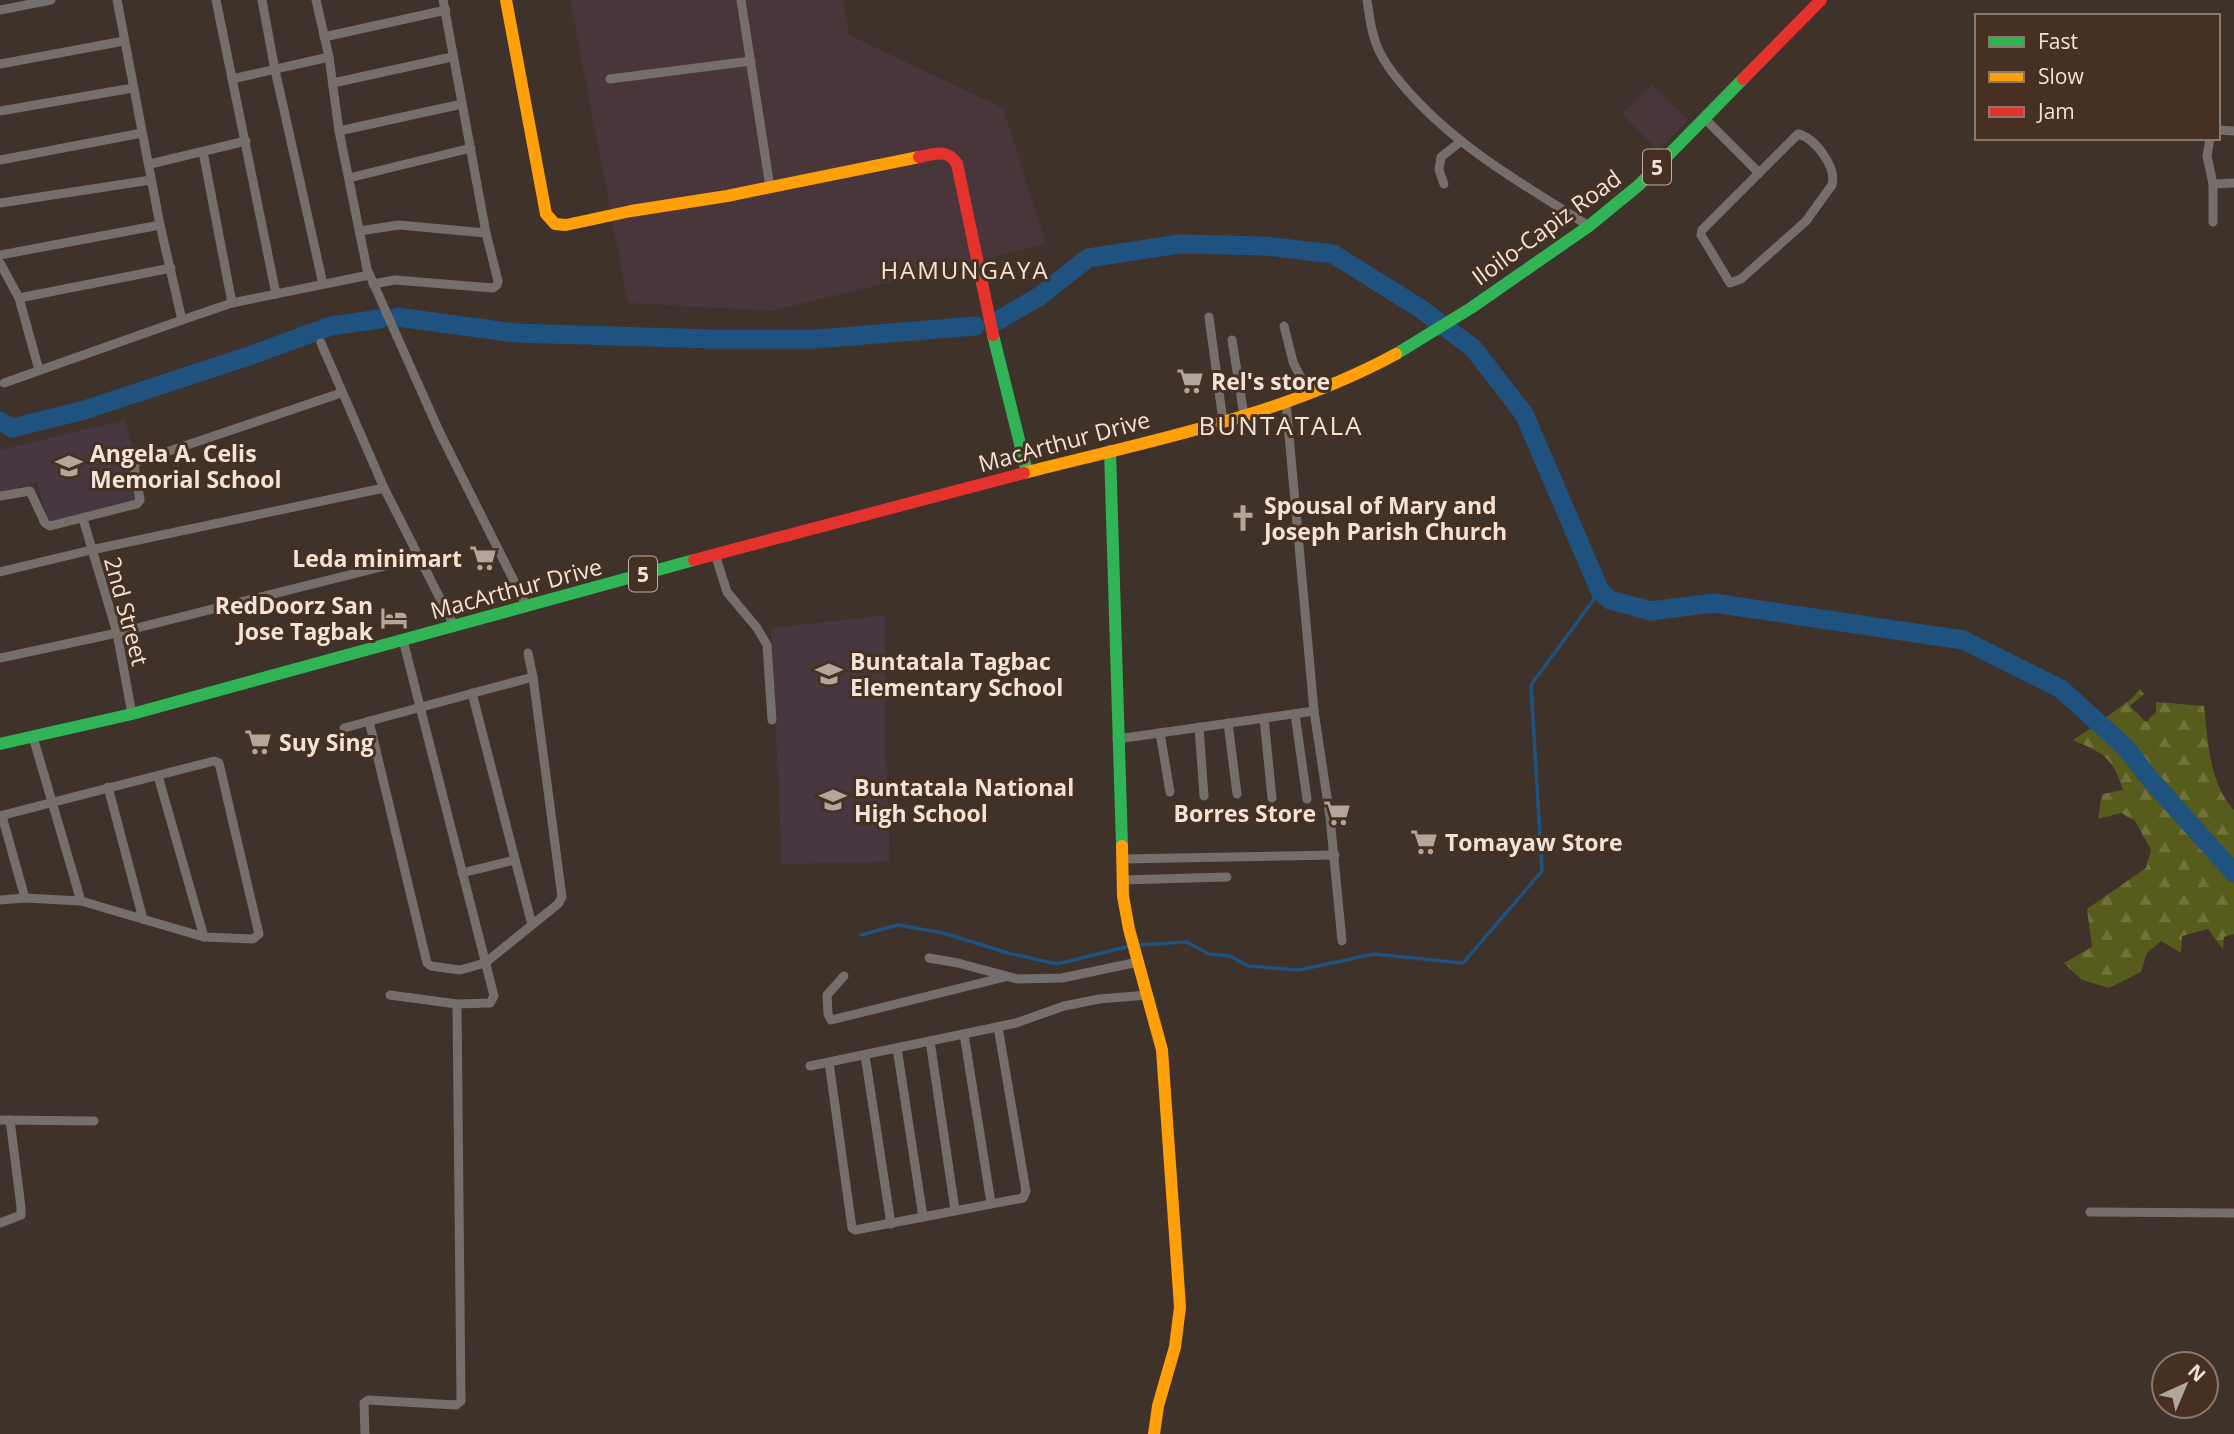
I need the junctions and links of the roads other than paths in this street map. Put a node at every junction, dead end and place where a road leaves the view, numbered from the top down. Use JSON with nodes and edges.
{"nodes":[{"id":1,"x":51,"y":0,"type":"edge"},
{"id":2,"x":117,"y":0,"type":"edge"},
{"id":3,"x":216,"y":0,"type":"edge"},
{"id":4,"x":262,"y":0,"type":"edge"},
{"id":5,"x":316,"y":0,"type":"edge"},
{"id":6,"x":506,"y":0,"type":"edge"},
{"id":7,"x":741,"y":0,"type":"edge"},
{"id":8,"x":1367,"y":0,"type":"edge"},
{"id":9,"x":1821,"y":0,"type":"edge"},
{"id":10,"x":445,"y":5,"type":"edge"},
{"id":11,"x":0,"y":10,"type":"edge"},
{"id":12,"x":324,"y":37,"type":"junction"},
{"id":13,"x":124,"y":41,"type":"junction"},
{"id":14,"x":329,"y":57,"type":"junction"},
{"id":15,"x":452,"y":57,"type":"junction"},
{"id":16,"x":751,"y":61,"type":"junction"},
{"id":17,"x":0,"y":64,"type":"edge"},
{"id":18,"x":275,"y":70,"type":"junction"},
{"id":19,"x":232,"y":79,"type":"junction"},
{"id":20,"x":610,"y":79,"type":"dead end"},
{"id":21,"x":333,"y":83,"type":"junction"},
{"id":22,"x":133,"y":88,"type":"junction"},
{"id":23,"x":462,"y":104,"type":"junction"},
{"id":24,"x":0,"y":111,"type":"edge"},
{"id":25,"x":1705,"y":119,"type":"junction"},
{"id":26,"x":339,"y":131,"type":"junction"},
{"id":27,"x":142,"y":133,"type":"junction"},
{"id":28,"x":2210,"y":140,"type":"edge"},
{"id":29,"x":246,"y":141,"type":"junction"},
{"id":30,"x":1460,"y":142,"type":"junction"},
{"id":31,"x":471,"y":148,"type":"junction"},
{"id":32,"x":203,"y":152,"type":"junction"},
{"id":33,"x":0,"y":160,"type":"edge"},
{"id":34,"x":150,"y":164,"type":"junction"},
{"id":35,"x":1759,"y":173,"type":"junction"},
{"id":36,"x":349,"y":178,"type":"junction"},
{"id":37,"x":151,"y":180,"type":"junction"},
{"id":38,"x":2234,"y":183,"type":"edge"},
{"id":39,"x":1444,"y":184,"type":"dead end"},
{"id":40,"x":2213,"y":184,"type":"junction"},
{"id":41,"x":771,"y":187,"type":"junction"},
{"id":42,"x":0,"y":203,"type":"edge"},
{"id":43,"x":2213,"y":222,"type":"dead end"},
{"id":44,"x":160,"y":225,"type":"junction"},
{"id":45,"x":1589,"y":226,"type":"junction"},
{"id":46,"x":359,"y":231,"type":"junction"},
{"id":47,"x":486,"y":233,"type":"junction"},
{"id":48,"x":0,"y":255,"type":"edge"},
{"id":49,"x":0,"y":263,"type":"edge"},
{"id":50,"x":171,"y":268,"type":"junction"},
{"id":51,"x":371,"y":280,"type":"junction"},
{"id":52,"x":323,"y":284,"type":"junction"},
{"id":53,"x":276,"y":294,"type":"junction"},
{"id":54,"x":19,"y":298,"type":"junction"},
{"id":55,"x":232,"y":303,"type":"junction"},
{"id":56,"x":1209,"y":317,"type":"dead end"},
{"id":57,"x":182,"y":320,"type":"junction"},
{"id":58,"x":1284,"y":326,"type":"dead end"},
{"id":59,"x":1232,"y":340,"type":"dead end"},
{"id":60,"x":321,"y":343,"type":"dead end"},
{"id":61,"x":39,"y":370,"type":"junction"},
{"id":62,"x":4,"y":383,"type":"dead end"},
{"id":63,"x":1308,"y":392,"type":"junction"},
{"id":64,"x":341,"y":393,"type":"junction"},
{"id":65,"x":1286,"y":402,"type":"junction"},
{"id":66,"x":1244,"y":415,"type":"junction"},
{"id":67,"x":1223,"y":421,"type":"junction"},
{"id":68,"x":1110,"y":451,"type":"junction"},
{"id":69,"x":1027,"y":472,"type":"junction"},
{"id":70,"x":384,"y":488,"type":"junction"},
{"id":71,"x":0,"y":496,"type":"edge"},
{"id":72,"x":83,"y":519,"type":"junction"},
{"id":73,"x":91,"y":550,"type":"junction"},
{"id":74,"x":715,"y":554,"type":"junction"},
{"id":75,"x":417,"y":558,"type":"junction"},
{"id":76,"x":0,"y":572,"type":"edge"},
{"id":77,"x":527,"y":607,"type":"junction"},
{"id":78,"x":454,"y":626,"type":"junction"},
{"id":79,"x":117,"y":633,"type":"junction"},
{"id":80,"x":404,"y":640,"type":"junction"},
{"id":81,"x":528,"y":653,"type":"dead end"},
{"id":82,"x":0,"y":658,"type":"edge"},
{"id":83,"x":533,"y":677,"type":"junction"},
{"id":84,"x":472,"y":693,"type":"junction"},
{"id":85,"x":419,"y":707,"type":"junction"},
{"id":86,"x":1314,"y":711,"type":"junction"},
{"id":87,"x":132,"y":714,"type":"junction"},
{"id":88,"x":1295,"y":714,"type":"junction"},
{"id":89,"x":1264,"y":718,"type":"junction"},
{"id":90,"x":772,"y":720,"type":"dead end"},
{"id":91,"x":369,"y":721,"type":"junction"},
{"id":92,"x":1228,"y":723,"type":"junction"},
{"id":93,"x":1199,"y":727,"type":"junction"},
{"id":94,"x":344,"y":728,"type":"dead end"},
{"id":95,"x":1160,"y":733,"type":"junction"},
{"id":96,"x":33,"y":737,"type":"junction"},
{"id":97,"x":1117,"y":739,"type":"junction"},
{"id":98,"x":0,"y":744,"type":"edge"},
{"id":99,"x":158,"y":776,"type":"junction"},
{"id":100,"x":108,"y":788,"type":"junction"},
{"id":101,"x":1170,"y":792,"type":"dead end"},
{"id":102,"x":1237,"y":794,"type":"dead end"},
{"id":103,"x":1204,"y":796,"type":"dead end"},
{"id":104,"x":1272,"y":799,"type":"dead end"},
{"id":105,"x":1307,"y":799,"type":"dead end"},
{"id":106,"x":54,"y":804,"type":"junction"},
{"id":107,"x":1,"y":816,"type":"edge"},
{"id":108,"x":1335,"y":855,"type":"junction"},
{"id":109,"x":1122,"y":859,"type":"junction"},
{"id":110,"x":515,"y":860,"type":"junction"},
{"id":111,"x":462,"y":873,"type":"junction"},
{"id":112,"x":1227,"y":877,"type":"dead end"},
{"id":113,"x":1122,"y":880,"type":"junction"},
{"id":114,"x":25,"y":898,"type":"junction"},
{"id":115,"x":0,"y":900,"type":"edge"},
{"id":116,"x":81,"y":901,"type":"junction"},
{"id":117,"x":143,"y":919,"type":"junction"},
{"id":118,"x":532,"y":925,"type":"junction"},
{"id":119,"x":204,"y":937,"type":"junction"},
{"id":120,"x":1342,"y":940,"type":"dead end"},
{"id":121,"x":929,"y":958,"type":"dead end"},
{"id":122,"x":1137,"y":958,"type":"junction"},
{"id":123,"x":485,"y":963,"type":"junction"},
{"id":124,"x":844,"y":976,"type":"dead end"},
{"id":125,"x":1005,"y":977,"type":"junction"},
{"id":126,"x":390,"y":995,"type":"dead end"},
{"id":127,"x":1148,"y":995,"type":"junction"},
{"id":128,"x":457,"y":1004,"type":"junction"},
{"id":129,"x":998,"y":1027,"type":"junction"},
{"id":130,"x":964,"y":1034,"type":"junction"},
{"id":131,"x":930,"y":1041,"type":"junction"},
{"id":132,"x":897,"y":1048,"type":"junction"},
{"id":133,"x":865,"y":1055,"type":"junction"},
{"id":134,"x":829,"y":1062,"type":"junction"},
{"id":135,"x":810,"y":1066,"type":"dead end"},
{"id":136,"x":5,"y":1120,"type":"edge"},
{"id":137,"x":94,"y":1121,"type":"dead end"},
{"id":138,"x":991,"y":1203,"type":"junction"},
{"id":139,"x":955,"y":1210,"type":"junction"},
{"id":140,"x":2090,"y":1212,"type":"dead end"},
{"id":141,"x":2234,"y":1213,"type":"edge"},
{"id":142,"x":923,"y":1217,"type":"junction"},
{"id":143,"x":0,"y":1223,"type":"edge"},
{"id":144,"x":891,"y":1224,"type":"junction"},
{"id":145,"x":365,"y":1434,"type":"edge"},
{"id":146,"x":1154,"y":1434,"type":"edge"}],
"edges":[{"from":1,"to":11,"type":"street"},
{"from":2,"to":13,"type":"street"},
{"from":3,"to":19,"type":"street"},
{"from":4,"to":18,"type":"street"},
{"from":5,"to":12,"type":"street"},
{"from":6,"to":41,"type":"main road"},
{"from":7,"to":16,"type":"street"},
{"from":8,"to":30,"type":"street"},
{"from":9,"to":25,"type":"main road","name":"Iloilo-Capiz Road","number":"5"},
{"from":10,"to":12,"type":"street"},
{"from":10,"to":15,"type":"street"},
{"from":12,"to":14,"type":"street"},
{"from":13,"to":17,"type":"street"},
{"from":13,"to":22,"type":"street"},
{"from":14,"to":18,"type":"street"},
{"from":14,"to":21,"type":"street"},
{"from":15,"to":21,"type":"street"},
{"from":15,"to":23,"type":"street"},
{"from":16,"to":20,"type":"street"},
{"from":16,"to":41,"type":"street"},
{"from":18,"to":19,"type":"street"},
{"from":18,"to":52,"type":"street"},
{"from":19,"to":29,"type":"street"},
{"from":21,"to":26,"type":"street"},
{"from":22,"to":24,"type":"street"},
{"from":22,"to":27,"type":"street"},
{"from":23,"to":26,"type":"street"},
{"from":23,"to":31,"type":"street"},
{"from":25,"to":35,"type":"street"},
{"from":25,"to":45,"type":"main road","name":"Iloilo-Capiz Road","number":"5"},
{"from":26,"to":36,"type":"street"},
{"from":27,"to":33,"type":"street"},
{"from":27,"to":34,"type":"street"},
{"from":28,"to":40,"type":"street"},
{"from":29,"to":32,"type":"street"},
{"from":29,"to":53,"type":"street"},
{"from":30,"to":39,"type":"street"},
{"from":30,"to":45,"type":"street"},
{"from":31,"to":36,"type":"street"},
{"from":31,"to":47,"type":"street"},
{"from":32,"to":34,"type":"street"},
{"from":32,"to":55,"type":"street"},
{"from":34,"to":37,"type":"street"},
{"from":35,"to":35,"type":"street"},
{"from":36,"to":46,"type":"street"},
{"from":37,"to":42,"type":"street"},
{"from":37,"to":44,"type":"street"},
{"from":38,"to":40,"type":"street"},
{"from":40,"to":43,"type":"street"},
{"from":41,"to":69,"type":"main road"},
{"from":44,"to":48,"type":"street"},
{"from":44,"to":50,"type":"street"},
{"from":45,"to":63,"type":"main road","name":"Iloilo-Capiz Road","number":"5"},
{"from":46,"to":47,"type":"street"},
{"from":46,"to":51,"type":"street"},
{"from":47,"to":51,"type":"street"},
{"from":49,"to":54,"type":"street"},
{"from":50,"to":54,"type":"street"},
{"from":50,"to":57,"type":"street"},
{"from":51,"to":52,"type":"street"},
{"from":51,"to":77,"type":"street"},
{"from":52,"to":53,"type":"street"},
{"from":53,"to":55,"type":"street"},
{"from":54,"to":61,"type":"street"},
{"from":55,"to":57,"type":"street"},
{"from":56,"to":67,"type":"street"},
{"from":57,"to":61,"type":"street"},
{"from":58,"to":63,"type":"street"},
{"from":59,"to":66,"type":"street"},
{"from":60,"to":64,"type":"street"},
{"from":61,"to":62,"type":"street"},
{"from":63,"to":65,"type":"main road","name":"Iloilo-Capiz Road","number":"5"},
{"from":64,"to":70,"type":"street"},
{"from":64,"to":72,"type":"street"},
{"from":65,"to":66,"type":"main road","name":"MacArthur Drive","number":"5"},
{"from":65,"to":86,"type":"street"},
{"from":66,"to":67,"type":"main road","name":"MacArthur Drive","number":"5"},
{"from":67,"to":68,"type":"main road","name":"MacArthur Drive","number":"5"},
{"from":68,"to":69,"type":"main road","name":"MacArthur Drive","number":"5"},
{"from":68,"to":97,"type":"main road"},
{"from":69,"to":74,"type":"main road","name":"MacArthur Drive","number":"5"},
{"from":70,"to":73,"type":"street"},
{"from":70,"to":75,"type":"street"},
{"from":71,"to":72,"type":"street"},
{"from":72,"to":73,"type":"street","name":"2nd Street"},
{"from":73,"to":76,"type":"street"},
{"from":73,"to":79,"type":"street","name":"2nd Street"},
{"from":74,"to":77,"type":"main road","name":"MacArthur Drive","number":"5"},
{"from":74,"to":90,"type":"street"},
{"from":75,"to":78,"type":"street"},
{"from":75,"to":79,"type":"street"},
{"from":77,"to":78,"type":"main road","name":"MacArthur Drive","number":"5"},
{"from":78,"to":80,"type":"main road","name":"MacArthur Drive","number":"5"},
{"from":79,"to":82,"type":"street"},
{"from":79,"to":87,"type":"street","name":"2nd Street"},
{"from":80,"to":85,"type":"street"},
{"from":80,"to":87,"type":"main road","name":"MacArthur Drive","number":"5"},
{"from":81,"to":83,"type":"street"},
{"from":83,"to":84,"type":"street"},
{"from":83,"to":118,"type":"street"},
{"from":84,"to":85,"type":"street"},
{"from":84,"to":110,"type":"street"},
{"from":85,"to":91,"type":"street"},
{"from":85,"to":111,"type":"street"},
{"from":86,"to":88,"type":"street"},
{"from":86,"to":108,"type":"street"},
{"from":87,"to":96,"type":"main road","name":"MacArthur Drive","number":"5"},
{"from":88,"to":89,"type":"street"},
{"from":88,"to":105,"type":"street"},
{"from":89,"to":92,"type":"street"},
{"from":89,"to":104,"type":"street"},
{"from":91,"to":94,"type":"street"},
{"from":91,"to":123,"type":"street"},
{"from":92,"to":93,"type":"street"},
{"from":92,"to":102,"type":"street"},
{"from":93,"to":95,"type":"street"},
{"from":93,"to":103,"type":"street"},
{"from":95,"to":97,"type":"street"},
{"from":95,"to":101,"type":"street"},
{"from":96,"to":98,"type":"main road","name":"MacArthur Drive","number":"5"},
{"from":96,"to":106,"type":"street"},
{"from":97,"to":109,"type":"main road"},
{"from":99,"to":100,"type":"street"},
{"from":99,"to":119,"type":"street"},
{"from":99,"to":119,"type":"street"},
{"from":100,"to":106,"type":"street"},
{"from":100,"to":117,"type":"street"},
{"from":106,"to":107,"type":"street"},
{"from":106,"to":116,"type":"street"},
{"from":107,"to":114,"type":"street"},
{"from":108,"to":109,"type":"street"},
{"from":108,"to":120,"type":"street"},
{"from":109,"to":113,"type":"main road"},
{"from":110,"to":111,"type":"street"},
{"from":110,"to":118,"type":"street"},
{"from":111,"to":123,"type":"street"},
{"from":112,"to":113,"type":"street"},
{"from":113,"to":122,"type":"main road"},
{"from":114,"to":115,"type":"street"},
{"from":114,"to":116,"type":"street"},
{"from":116,"to":117,"type":"street"},
{"from":117,"to":119,"type":"street"},
{"from":118,"to":123,"type":"street"},
{"from":121,"to":125,"type":"street"},
{"from":122,"to":125,"type":"street"},
{"from":122,"to":127,"type":"main road"},
{"from":123,"to":128,"type":"street"},
{"from":124,"to":125,"type":"street"},
{"from":126,"to":128,"type":"street"},
{"from":127,"to":129,"type":"street"},
{"from":127,"to":146,"type":"main road"},
{"from":128,"to":145,"type":"street"},
{"from":129,"to":130,"type":"street"},
{"from":129,"to":138,"type":"street"},
{"from":130,"to":131,"type":"street"},
{"from":130,"to":138,"type":"street"},
{"from":131,"to":132,"type":"street"},
{"from":131,"to":139,"type":"street"},
{"from":132,"to":133,"type":"street"},
{"from":132,"to":142,"type":"street"},
{"from":133,"to":134,"type":"street"},
{"from":133,"to":144,"type":"street"},
{"from":134,"to":135,"type":"street"},
{"from":134,"to":144,"type":"street"},
{"from":136,"to":137,"type":"street"},
{"from":136,"to":143,"type":"street"},
{"from":138,"to":139,"type":"street"},
{"from":139,"to":142,"type":"street"},
{"from":140,"to":141,"type":"street"},
{"from":142,"to":144,"type":"street"}]}
